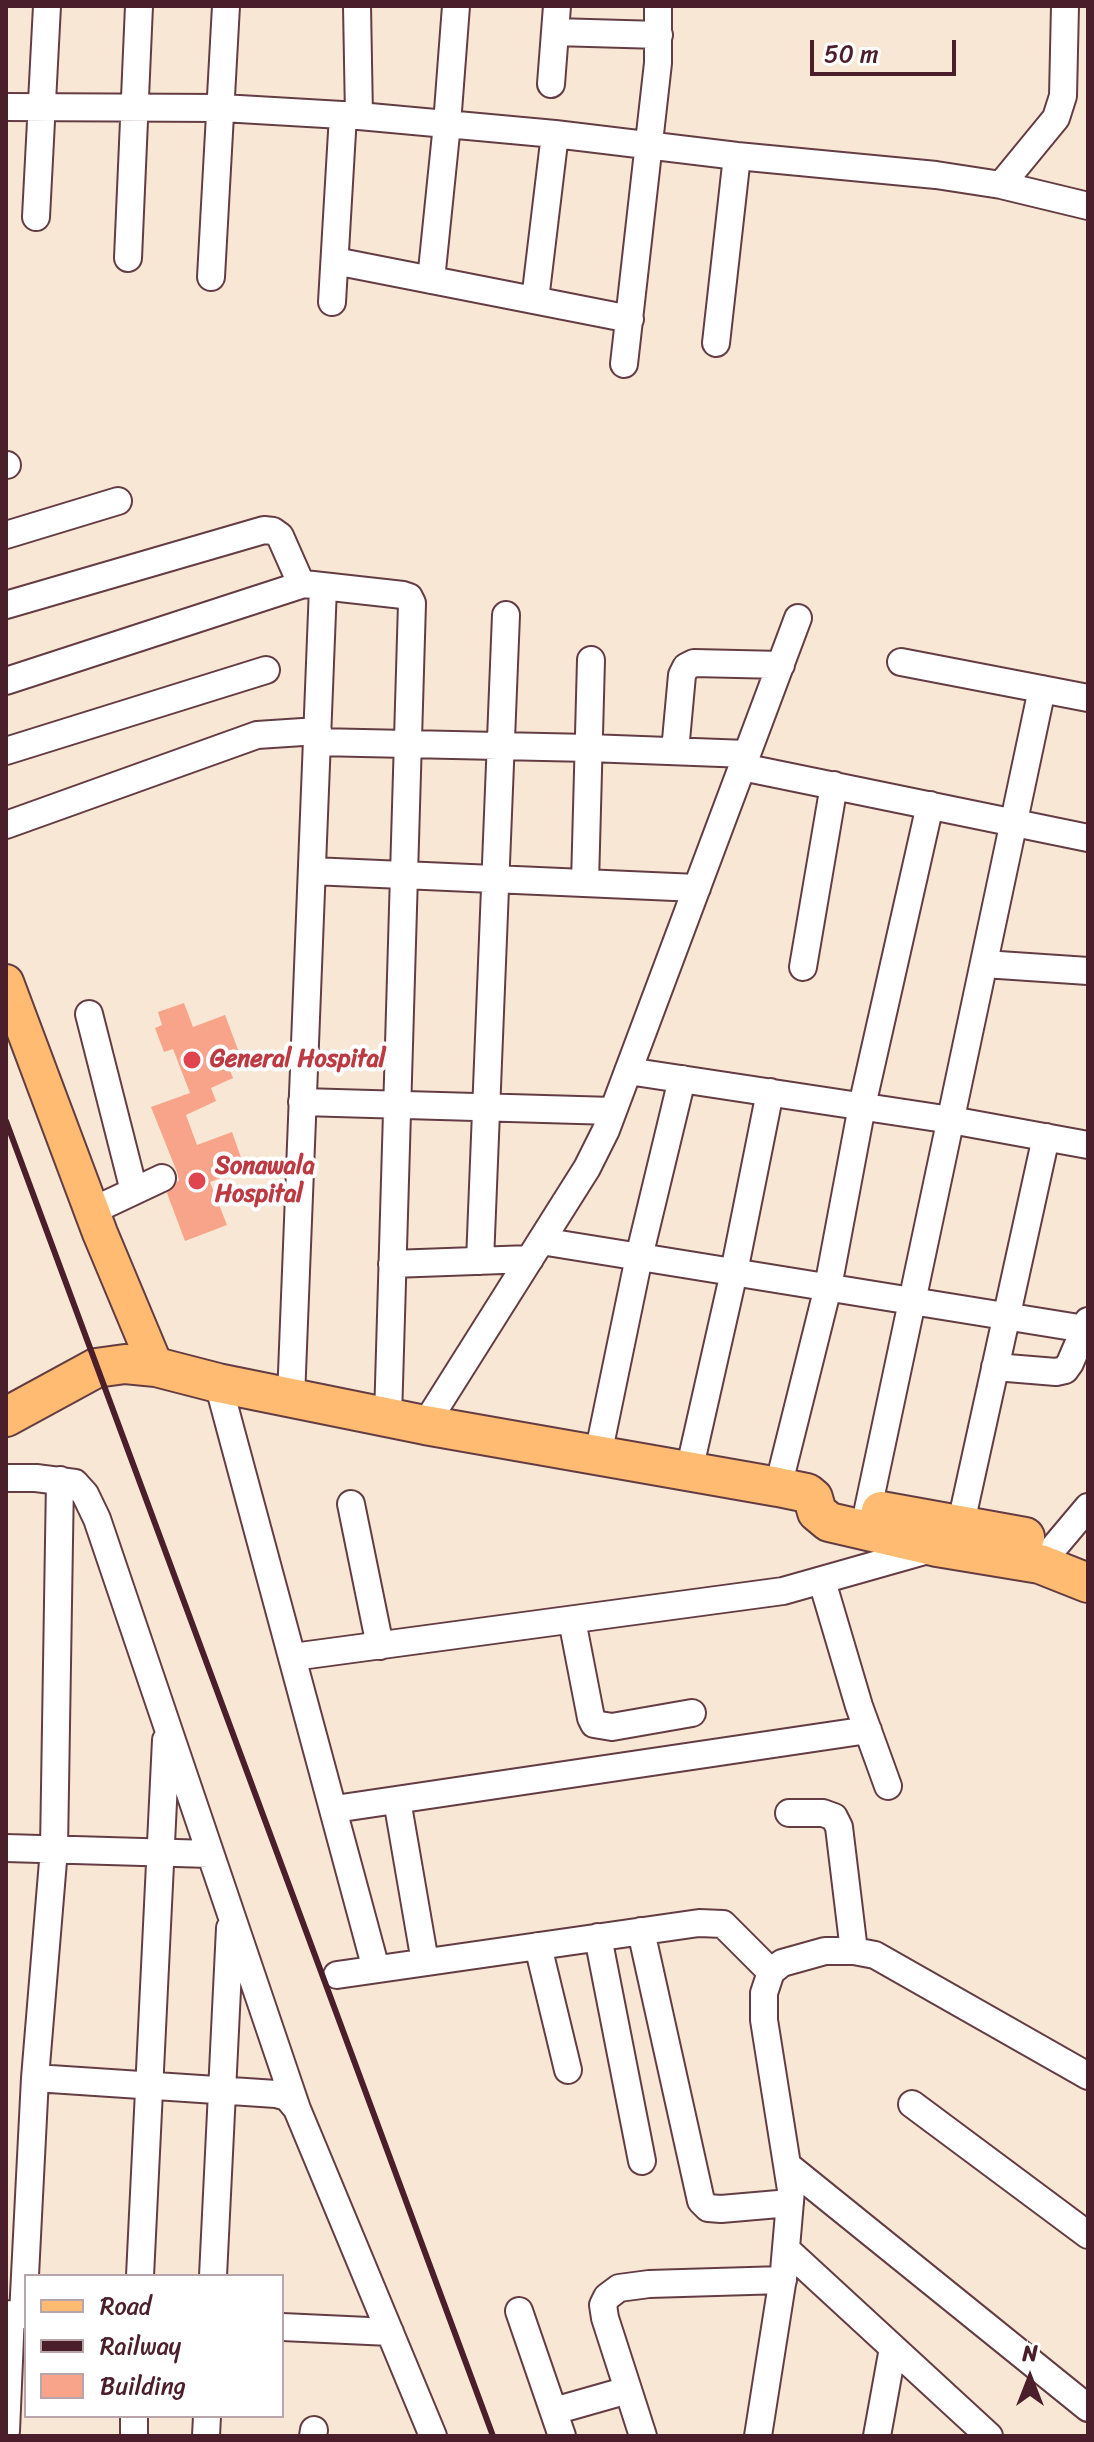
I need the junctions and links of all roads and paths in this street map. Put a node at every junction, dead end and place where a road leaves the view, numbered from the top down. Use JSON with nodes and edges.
{"nodes":[{"id":1,"x":47,"y":6,"type":"edge"},
{"id":2,"x":139,"y":6,"type":"edge"},
{"id":3,"x":226,"y":6,"type":"edge"},
{"id":4,"x":357,"y":6,"type":"edge"},
{"id":5,"x":456,"y":6,"type":"edge"},
{"id":6,"x":658,"y":6,"type":"edge"},
{"id":7,"x":1065,"y":6,"type":"edge"},
{"id":8,"x":556,"y":19,"type":"edge"},
{"id":9,"x":659,"y":35,"type":"junction"},
{"id":10,"x":551,"y":84,"type":"dead end"},
{"id":11,"x":6,"y":107,"type":"edge"},
{"id":12,"x":42,"y":108,"type":"junction"},
{"id":13,"x":134,"y":108,"type":"junction"},
{"id":14,"x":222,"y":108,"type":"junction"},
{"id":15,"x":351,"y":115,"type":"junction"},
{"id":16,"x":447,"y":124,"type":"junction"},
{"id":17,"x":555,"y":134,"type":"junction"},
{"id":18,"x":650,"y":145,"type":"junction"},
{"id":19,"x":737,"y":156,"type":"junction"},
{"id":20,"x":1001,"y":185,"type":"junction"},
{"id":21,"x":1084,"y":201,"type":"edge"},
{"id":22,"x":36,"y":217,"type":"dead end"},
{"id":23,"x":128,"y":258,"type":"dead end"},
{"id":24,"x":335,"y":261,"type":"junction"},
{"id":25,"x":211,"y":277,"type":"dead end"},
{"id":26,"x":431,"y":280,"type":"junction"},
{"id":27,"x":535,"y":300,"type":"junction"},
{"id":28,"x":332,"y":302,"type":"dead end"},
{"id":29,"x":630,"y":319,"type":"junction"},
{"id":30,"x":716,"y":343,"type":"dead end"},
{"id":31,"x":624,"y":364,"type":"dead end"},
{"id":32,"x":118,"y":501,"type":"dead end"},
{"id":33,"x":6,"y":535,"type":"edge"},
{"id":34,"x":314,"y":586,"type":"junction"},
{"id":35,"x":6,"y":605,"type":"edge"},
{"id":36,"x":506,"y":615,"type":"dead end"},
{"id":37,"x":798,"y":618,"type":"dead end"},
{"id":38,"x":591,"y":660,"type":"dead end"},
{"id":39,"x":901,"y":662,"type":"dead end"},
{"id":40,"x":781,"y":665,"type":"junction"},
{"id":41,"x":266,"y":670,"type":"dead end"},
{"id":42,"x":6,"y":681,"type":"edge"},
{"id":43,"x":1042,"y":689,"type":"junction"},
{"id":44,"x":1088,"y":698,"type":"edge"},
{"id":45,"x":318,"y":736,"type":"junction"},
{"id":46,"x":410,"y":744,"type":"junction"},
{"id":47,"x":501,"y":746,"type":"junction"},
{"id":48,"x":589,"y":748,"type":"junction"},
{"id":49,"x":6,"y":751,"type":"edge"},
{"id":50,"x":675,"y":751,"type":"junction"},
{"id":51,"x":745,"y":760,"type":"junction"},
{"id":52,"x":834,"y":785,"type":"junction"},
{"id":53,"x":930,"y":805,"type":"junction"},
{"id":54,"x":1015,"y":823,"type":"junction"},
{"id":55,"x":6,"y":825,"type":"edge"},
{"id":56,"x":1088,"y":838,"type":"edge"},
{"id":57,"x":312,"y":871,"type":"junction"},
{"id":58,"x":405,"y":876,"type":"junction"},
{"id":59,"x":495,"y":879,"type":"junction"},
{"id":60,"x":585,"y":883,"type":"junction"},
{"id":61,"x":697,"y":888,"type":"junction"},
{"id":62,"x":984,"y":964,"type":"junction"},
{"id":63,"x":803,"y":967,"type":"dead end"},
{"id":64,"x":1088,"y":971,"type":"edge"},
{"id":65,"x":6,"y":982,"type":"edge"},
{"id":66,"x":89,"y":1014,"type":"dead end"},
{"id":67,"x":628,"y":1071,"type":"junction"},
{"id":68,"x":682,"y":1079,"type":"junction"},
{"id":69,"x":770,"y":1092,"type":"junction"},
{"id":70,"x":302,"y":1102,"type":"junction"},
{"id":71,"x":398,"y":1104,"type":"junction"},
{"id":72,"x":486,"y":1106,"type":"junction"},
{"id":73,"x":862,"y":1106,"type":"junction"},
{"id":74,"x":613,"y":1111,"type":"junction"},
{"id":75,"x":951,"y":1120,"type":"junction"},
{"id":76,"x":1046,"y":1137,"type":"junction"},
{"id":77,"x":1088,"y":1145,"type":"edge"},
{"id":78,"x":162,"y":1178,"type":"dead end"},
{"id":79,"x":134,"y":1191,"type":"junction"},
{"id":80,"x":92,"y":1211,"type":"junction"},
{"id":81,"x":536,"y":1250,"type":"junction"},
{"id":82,"x":639,"y":1257,"type":"junction"},
{"id":83,"x":480,"y":1261,"type":"junction"},
{"id":84,"x":392,"y":1264,"type":"junction"},
{"id":85,"x":734,"y":1272,"type":"junction"},
{"id":86,"x":828,"y":1287,"type":"junction"},
{"id":87,"x":912,"y":1301,"type":"junction"},
{"id":88,"x":1006,"y":1318,"type":"junction"},
{"id":89,"x":1086,"y":1325,"type":"edge"},
{"id":90,"x":156,"y":1367,"type":"junction"},
{"id":91,"x":995,"y":1367,"type":"junction"},
{"id":92,"x":218,"y":1383,"type":"junction"},
{"id":93,"x":291,"y":1398,"type":"junction"},
{"id":94,"x":9,"y":1405,"type":"edge"},
{"id":95,"x":388,"y":1418,"type":"junction"},
{"id":96,"x":425,"y":1425,"type":"junction"},
{"id":97,"x":598,"y":1455,"type":"junction"},
{"id":98,"x":689,"y":1471,"type":"junction"},
{"id":99,"x":6,"y":1478,"type":"edge"},
{"id":100,"x":60,"y":1480,"type":"junction"},
{"id":101,"x":778,"y":1487,"type":"junction"},
{"id":102,"x":351,"y":1504,"type":"dead end"},
{"id":103,"x":1088,"y":1507,"type":"edge"},
{"id":104,"x":868,"y":1509,"type":"junction"},
{"id":105,"x":817,"y":1512,"type":"junction"},
{"id":106,"x":949,"y":1535,"type":"junction"},
{"id":107,"x":1061,"y":1556,"type":"edge"},
{"id":108,"x":822,"y":1581,"type":"junction"},
{"id":109,"x":1088,"y":1583,"type":"edge"},
{"id":110,"x":572,"y":1620,"type":"junction"},
{"id":111,"x":380,"y":1646,"type":"junction"},
{"id":112,"x":293,"y":1657,"type":"junction"},
{"id":113,"x":692,"y":1713,"type":"dead end"},
{"id":114,"x":167,"y":1724,"type":"junction"},
{"id":115,"x":868,"y":1730,"type":"junction"},
{"id":116,"x":888,"y":1786,"type":"dead end"},
{"id":117,"x":397,"y":1800,"type":"junction"},
{"id":118,"x":335,"y":1809,"type":"junction"},
{"id":119,"x":789,"y":1813,"type":"dead end"},
{"id":120,"x":6,"y":1848,"type":"edge"},
{"id":121,"x":54,"y":1849,"type":"junction"},
{"id":122,"x":161,"y":1852,"type":"junction"},
{"id":123,"x":210,"y":1854,"type":"junction"},
{"id":124,"x":230,"y":1913,"type":"junction"},
{"id":125,"x":641,"y":1931,"type":"junction"},
{"id":126,"x":598,"y":1937,"type":"junction"},
{"id":127,"x":538,"y":1946,"type":"junction"},
{"id":128,"x":854,"y":1951,"type":"junction"},
{"id":129,"x":425,"y":1962,"type":"junction"},
{"id":130,"x":376,"y":1969,"type":"junction"},
{"id":131,"x":771,"y":1972,"type":"junction"},
{"id":132,"x":337,"y":1975,"type":"dead end"},
{"id":133,"x":568,"y":2070,"type":"dead end"},
{"id":134,"x":1088,"y":2076,"type":"edge"},
{"id":135,"x":35,"y":2078,"type":"junction"},
{"id":136,"x":149,"y":2086,"type":"junction"},
{"id":137,"x":222,"y":2091,"type":"junction"},
{"id":138,"x":912,"y":2104,"type":"dead end"},
{"id":139,"x":297,"y":2109,"type":"junction"},
{"id":140,"x":642,"y":2161,"type":"dead end"},
{"id":141,"x":787,"y":2165,"type":"junction"},
{"id":142,"x":790,"y":2203,"type":"junction"},
{"id":143,"x":1088,"y":2235,"type":"edge"},
{"id":144,"x":787,"y":2250,"type":"junction"},
{"id":145,"x":140,"y":2274,"type":"edge"},
{"id":146,"x":213,"y":2274,"type":"edge"},
{"id":147,"x":783,"y":2280,"type":"junction"},
{"id":148,"x":519,"y":2311,"type":"dead end"},
{"id":149,"x":17,"y":2315,"type":"edge"},
{"id":150,"x":284,"y":2327,"type":"edge"},
{"id":151,"x":390,"y":2332,"type":"junction"},
{"id":152,"x":893,"y":2348,"type":"junction"},
{"id":153,"x":628,"y":2390,"type":"junction"},
{"id":154,"x":1088,"y":2408,"type":"edge"},
{"id":155,"x":960,"y":2409,"type":"junction"},
{"id":156,"x":554,"y":2411,"type":"junction"},
{"id":157,"x":6,"y":2431,"type":"edge"},
{"id":158,"x":433,"y":2436,"type":"edge"},
{"id":159,"x":562,"y":2436,"type":"edge"},
{"id":160,"x":643,"y":2436,"type":"edge"},
{"id":161,"x":758,"y":2436,"type":"edge"},
{"id":162,"x":877,"y":2436,"type":"edge"},
{"id":163,"x":957,"y":2436,"type":"edge"},
{"id":164,"x":989,"y":2436,"type":"edge"}],
"edges":[{"from":1,"to":12,"type":"street"},
{"from":2,"to":13,"type":"street"},
{"from":3,"to":14,"type":"street"},
{"from":4,"to":15,"type":"street"},
{"from":5,"to":16,"type":"street"},
{"from":6,"to":9,"type":"street"},
{"from":7,"to":20,"type":"street"},
{"from":8,"to":9,"type":"street"},
{"from":8,"to":10,"type":"street"},
{"from":9,"to":18,"type":"street"},
{"from":11,"to":12,"type":"street"},
{"from":12,"to":13,"type":"street"},
{"from":12,"to":22,"type":"street"},
{"from":13,"to":14,"type":"street"},
{"from":13,"to":23,"type":"street"},
{"from":14,"to":15,"type":"street"},
{"from":14,"to":25,"type":"street"},
{"from":15,"to":16,"type":"street"},
{"from":15,"to":24,"type":"street"},
{"from":16,"to":17,"type":"street"},
{"from":16,"to":26,"type":"street"},
{"from":17,"to":18,"type":"street"},
{"from":17,"to":27,"type":"street"},
{"from":18,"to":19,"type":"street"},
{"from":18,"to":29,"type":"street"},
{"from":19,"to":20,"type":"street"},
{"from":19,"to":30,"type":"street"},
{"from":20,"to":21,"type":"street"},
{"from":24,"to":26,"type":"street"},
{"from":24,"to":28,"type":"street"},
{"from":26,"to":27,"type":"street"},
{"from":27,"to":29,"type":"street"},
{"from":29,"to":31,"type":"street"},
{"from":32,"to":33,"type":"street"},
{"from":34,"to":35,"type":"street"},
{"from":34,"to":42,"type":"street"},
{"from":34,"to":45,"type":"street"},
{"from":34,"to":46,"type":"street"},
{"from":36,"to":47,"type":"street"},
{"from":37,"to":40,"type":"street"},
{"from":38,"to":48,"type":"street"},
{"from":39,"to":43,"type":"street"},
{"from":40,"to":50,"type":"street"},
{"from":40,"to":51,"type":"street"},
{"from":41,"to":49,"type":"street"},
{"from":43,"to":44,"type":"street"},
{"from":43,"to":54,"type":"street"},
{"from":45,"to":46,"type":"street"},
{"from":45,"to":55,"type":"street"},
{"from":45,"to":57,"type":"street"},
{"from":46,"to":47,"type":"street"},
{"from":46,"to":58,"type":"street"},
{"from":47,"to":48,"type":"street"},
{"from":47,"to":59,"type":"street"},
{"from":48,"to":50,"type":"street"},
{"from":48,"to":60,"type":"street"},
{"from":50,"to":51,"type":"street"},
{"from":51,"to":52,"type":"street"},
{"from":51,"to":61,"type":"street"},
{"from":52,"to":53,"type":"street"},
{"from":52,"to":63,"type":"street"},
{"from":53,"to":54,"type":"street"},
{"from":53,"to":73,"type":"street"},
{"from":54,"to":56,"type":"street"},
{"from":54,"to":62,"type":"street"},
{"from":57,"to":58,"type":"street"},
{"from":57,"to":70,"type":"street"},
{"from":58,"to":59,"type":"street"},
{"from":58,"to":71,"type":"street"},
{"from":59,"to":60,"type":"street"},
{"from":59,"to":72,"type":"street"},
{"from":60,"to":61,"type":"street"},
{"from":61,"to":67,"type":"street"},
{"from":62,"to":64,"type":"street"},
{"from":62,"to":75,"type":"street"},
{"from":65,"to":80,"type":"main road"},
{"from":66,"to":79,"type":"street"},
{"from":67,"to":68,"type":"street"},
{"from":67,"to":74,"type":"street"},
{"from":68,"to":69,"type":"street"},
{"from":68,"to":82,"type":"street"},
{"from":69,"to":73,"type":"street"},
{"from":69,"to":85,"type":"street"},
{"from":70,"to":71,"type":"street"},
{"from":70,"to":93,"type":"street"},
{"from":71,"to":72,"type":"street"},
{"from":71,"to":84,"type":"street"},
{"from":72,"to":74,"type":"street"},
{"from":72,"to":83,"type":"street"},
{"from":73,"to":75,"type":"street"},
{"from":73,"to":86,"type":"street"},
{"from":74,"to":81,"type":"street"},
{"from":75,"to":76,"type":"street"},
{"from":75,"to":87,"type":"street"},
{"from":76,"to":77,"type":"street"},
{"from":76,"to":88,"type":"street"},
{"from":78,"to":79,"type":"street"},
{"from":79,"to":80,"type":"street"},
{"from":80,"to":90,"type":"main road"},
{"from":81,"to":82,"type":"street"},
{"from":81,"to":83,"type":"street"},
{"from":81,"to":96,"type":"street"},
{"from":82,"to":85,"type":"street"},
{"from":82,"to":97,"type":"street"},
{"from":83,"to":84,"type":"street"},
{"from":84,"to":95,"type":"street"},
{"from":85,"to":86,"type":"street"},
{"from":85,"to":98,"type":"street"},
{"from":86,"to":87,"type":"street"},
{"from":86,"to":101,"type":"street"},
{"from":87,"to":88,"type":"street"},
{"from":87,"to":104,"type":"street"},
{"from":88,"to":89,"type":"street"},
{"from":88,"to":91,"type":"street"},
{"from":89,"to":91,"type":"street"},
{"from":90,"to":92,"type":"highway"},
{"from":90,"to":94,"type":"highway"},
{"from":91,"to":106,"type":"street"},
{"from":92,"to":93,"type":"highway"},
{"from":92,"to":112,"type":"street"},
{"from":93,"to":95,"type":"highway"},
{"from":95,"to":96,"type":"highway"},
{"from":96,"to":97,"type":"highway"},
{"from":97,"to":98,"type":"highway"},
{"from":98,"to":101,"type":"highway"},
{"from":99,"to":100,"type":"street"},
{"from":100,"to":114,"type":"street"},
{"from":100,"to":121,"type":"street"},
{"from":101,"to":105,"type":"highway"},
{"from":102,"to":111,"type":"street"},
{"from":103,"to":107,"type":"street"},
{"from":104,"to":105,"type":"highway"},
{"from":104,"to":106,"type":"highway"},
{"from":105,"to":106,"type":"highway"},
{"from":106,"to":107,"type":"highway"},
{"from":106,"to":108,"type":"street"},
{"from":107,"to":109,"type":"highway"},
{"from":108,"to":110,"type":"street"},
{"from":108,"to":115,"type":"street"},
{"from":110,"to":111,"type":"street"},
{"from":110,"to":113,"type":"street"},
{"from":111,"to":112,"type":"street"},
{"from":112,"to":118,"type":"street"},
{"from":114,"to":122,"type":"street"},
{"from":114,"to":123,"type":"street"},
{"from":115,"to":116,"type":"street"},
{"from":115,"to":117,"type":"street"},
{"from":117,"to":118,"type":"street"},
{"from":117,"to":129,"type":"street"},
{"from":118,"to":130,"type":"street"},
{"from":119,"to":128,"type":"street"},
{"from":120,"to":121,"type":"street"},
{"from":121,"to":122,"type":"street"},
{"from":121,"to":135,"type":"street"},
{"from":122,"to":123,"type":"street"},
{"from":122,"to":136,"type":"street"},
{"from":123,"to":124,"type":"street"},
{"from":124,"to":137,"type":"street"},
{"from":124,"to":139,"type":"street"},
{"from":125,"to":126,"type":"street"},
{"from":125,"to":131,"type":"street"},
{"from":125,"to":142,"type":"street"},
{"from":126,"to":127,"type":"street"},
{"from":126,"to":140,"type":"street"},
{"from":127,"to":129,"type":"street"},
{"from":127,"to":133,"type":"street"},
{"from":128,"to":131,"type":"street"},
{"from":128,"to":134,"type":"street"},
{"from":129,"to":130,"type":"street"},
{"from":130,"to":132,"type":"street"},
{"from":131,"to":141,"type":"street"},
{"from":135,"to":136,"type":"street"},
{"from":135,"to":149,"type":"street"},
{"from":136,"to":137,"type":"street"},
{"from":136,"to":145,"type":"street"},
{"from":137,"to":139,"type":"street"},
{"from":137,"to":146,"type":"street"},
{"from":138,"to":143,"type":"street"},
{"from":139,"to":151,"type":"street"},
{"from":141,"to":142,"type":"street"},
{"from":141,"to":154,"type":"street"},
{"from":142,"to":144,"type":"street"},
{"from":144,"to":147,"type":"street"},
{"from":144,"to":152,"type":"street"},
{"from":147,"to":153,"type":"street"},
{"from":147,"to":161,"type":"street"},
{"from":148,"to":156,"type":"street"},
{"from":149,"to":157,"type":"street"},
{"from":150,"to":151,"type":"street"},
{"from":151,"to":158,"type":"street"},
{"from":152,"to":155,"type":"street"},
{"from":152,"to":162,"type":"street"},
{"from":153,"to":156,"type":"street"},
{"from":153,"to":160,"type":"street"},
{"from":155,"to":163,"type":"street"},
{"from":155,"to":164,"type":"street"},
{"from":156,"to":159,"type":"street"}]}
